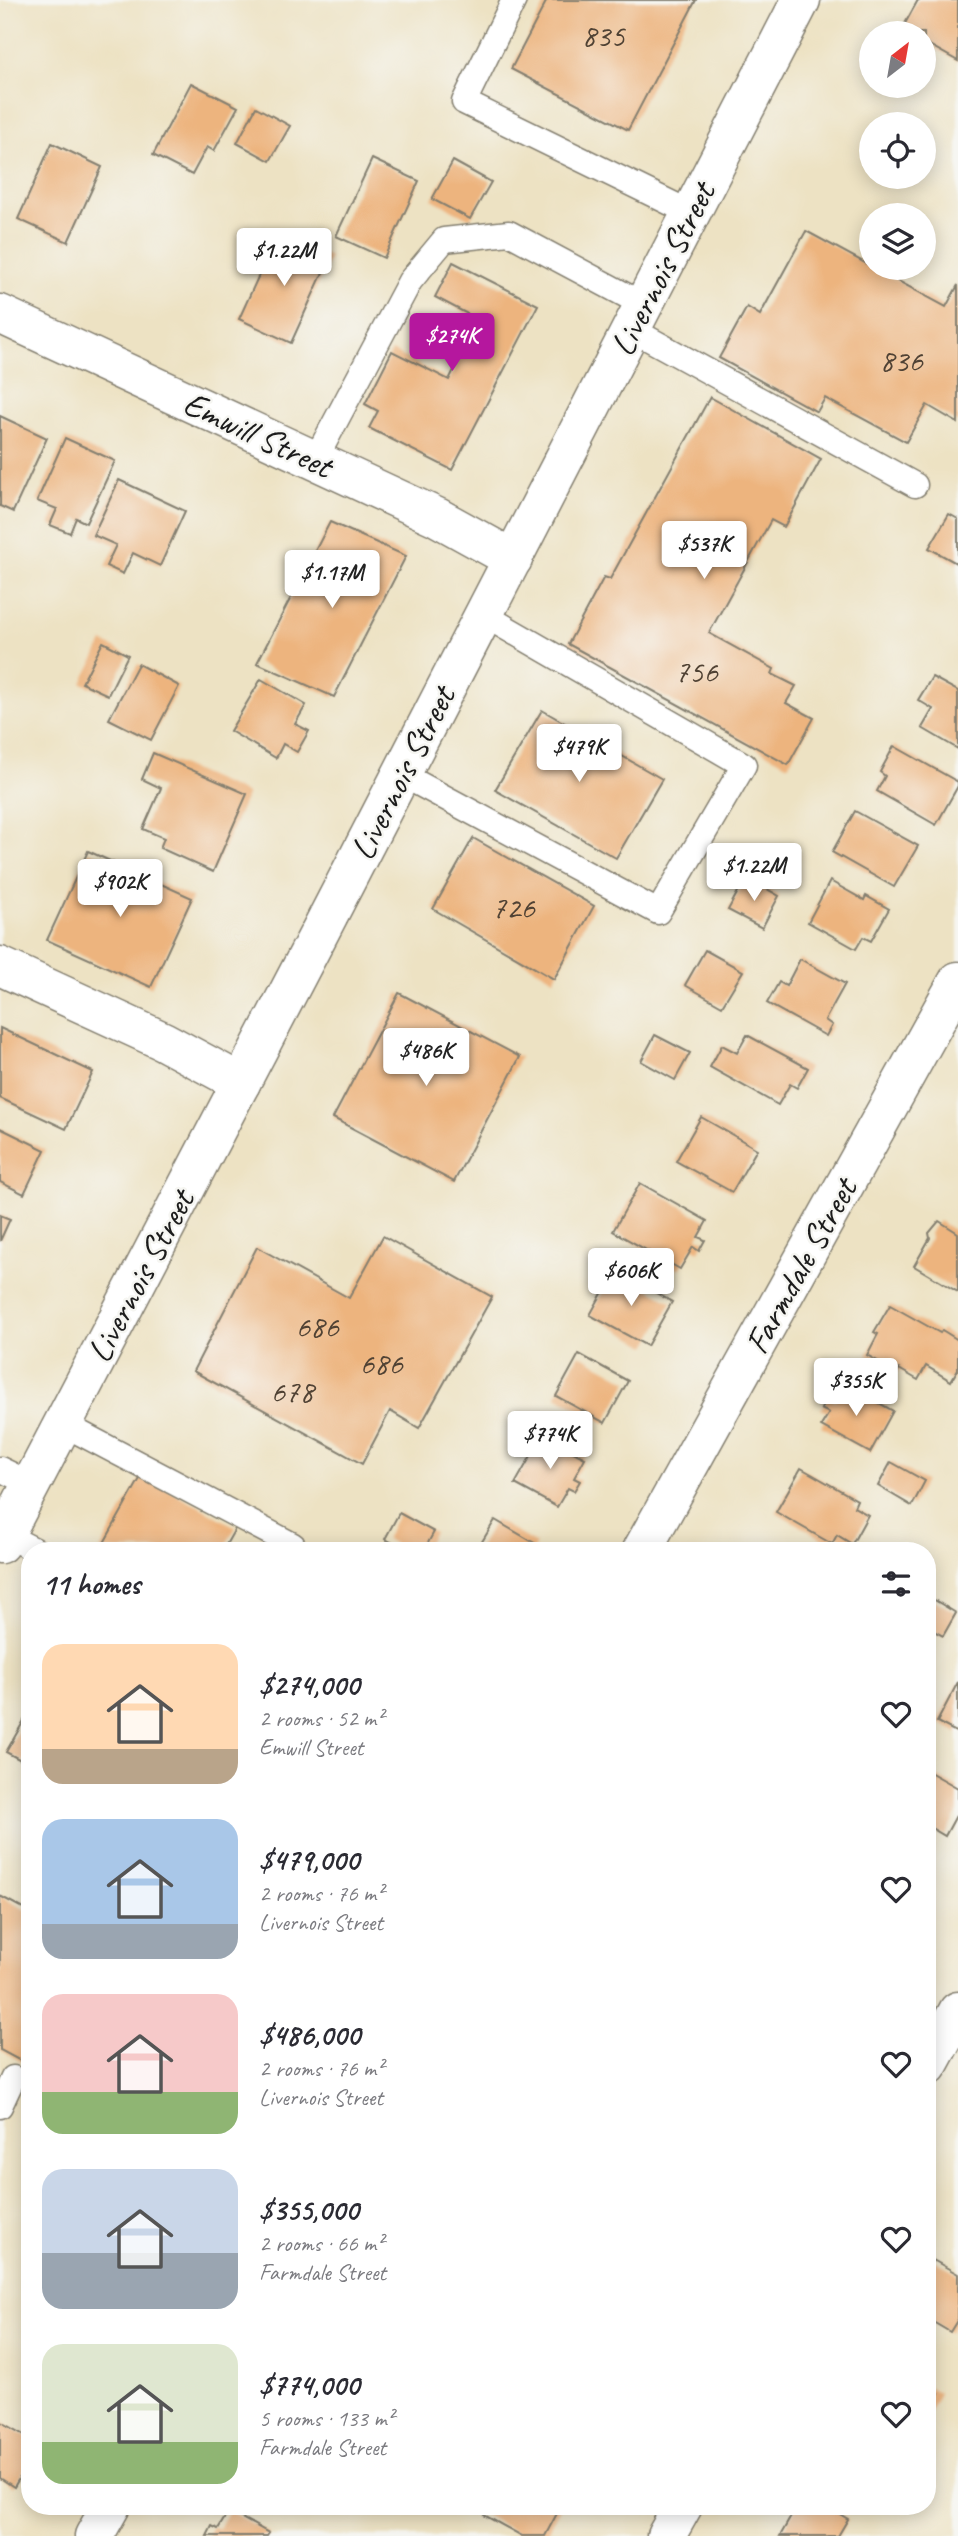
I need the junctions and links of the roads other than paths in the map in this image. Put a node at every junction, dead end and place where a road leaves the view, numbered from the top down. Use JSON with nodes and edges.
{"nodes":[{"id":1,"x":514,"y":0,"type":"edge"},
{"id":2,"x":800,"y":0,"type":"edge"},
{"id":3,"x":691,"y":213,"type":"junction"},
{"id":4,"x":0,"y":314,"type":"edge"},
{"id":5,"x":637,"y":317,"type":"junction"},
{"id":6,"x":315,"y":460,"type":"junction"},
{"id":7,"x":915,"y":485,"type":"dead end"},
{"id":8,"x":513,"y":559,"type":"junction"},
{"id":9,"x":484,"y":615,"type":"junction"},
{"id":10,"x":401,"y":774,"type":"junction"},
{"id":11,"x":0,"y":966,"type":"edge"},
{"id":12,"x":958,"y":981,"type":"edge"},
{"id":13,"x":241,"y":1083,"type":"junction"},
{"id":14,"x":63,"y":1424,"type":"junction"},
{"id":15,"x":16,"y":1477,"type":"edge"},
{"id":16,"x":287,"y":1542,"type":"edge"},
{"id":17,"x":646,"y":1542,"type":"edge"},
{"id":18,"x":13,"y":1543,"type":"edge"},
{"id":19,"x":958,"y":2011,"type":"edge"},
{"id":20,"x":936,"y":2051,"type":"edge"},
{"id":21,"x":13,"y":2078,"type":"dead end"},
{"id":22,"x":0,"y":2106,"type":"edge"},
{"id":23,"x":106,"y":2515,"type":"edge"},
{"id":24,"x":678,"y":2515,"type":"edge"},
{"id":25,"x":94,"y":2536,"type":"edge"},
{"id":26,"x":666,"y":2536,"type":"edge"}],
"edges":[{"from":1,"to":3,"type":"lane"},
{"from":2,"to":3,"type":"street","name":"Livernois Street"},
{"from":3,"to":5,"type":"street","name":"Livernois Street"},
{"from":4,"to":6,"type":"street","name":"Emwill Street"},
{"from":5,"to":6,"type":"lane"},
{"from":5,"to":7,"type":"lane"},
{"from":5,"to":8,"type":"street","name":"Livernois Street"},
{"from":6,"to":8,"type":"street","name":"Emwill Street"},
{"from":8,"to":9,"type":"street","name":"Livernois Street"},
{"from":9,"to":10,"type":"street","name":"Livernois Street"},
{"from":9,"to":10,"type":"lane"},
{"from":10,"to":13,"type":"street","name":"Livernois Street"},
{"from":11,"to":13,"type":"street"},
{"from":12,"to":17,"type":"street","name":"Farmdale Street"},
{"from":13,"to":14,"type":"street","name":"Livernois Street"},
{"from":14,"to":15,"type":"street","name":"Livernois Street"},
{"from":14,"to":16,"type":"lane"},
{"from":15,"to":18,"type":"street","name":"Livernois Street"},
{"from":19,"to":20,"type":"street"},
{"from":21,"to":22,"type":"lane"},
{"from":23,"to":25,"type":"street"},
{"from":24,"to":26,"type":"street"}]}
